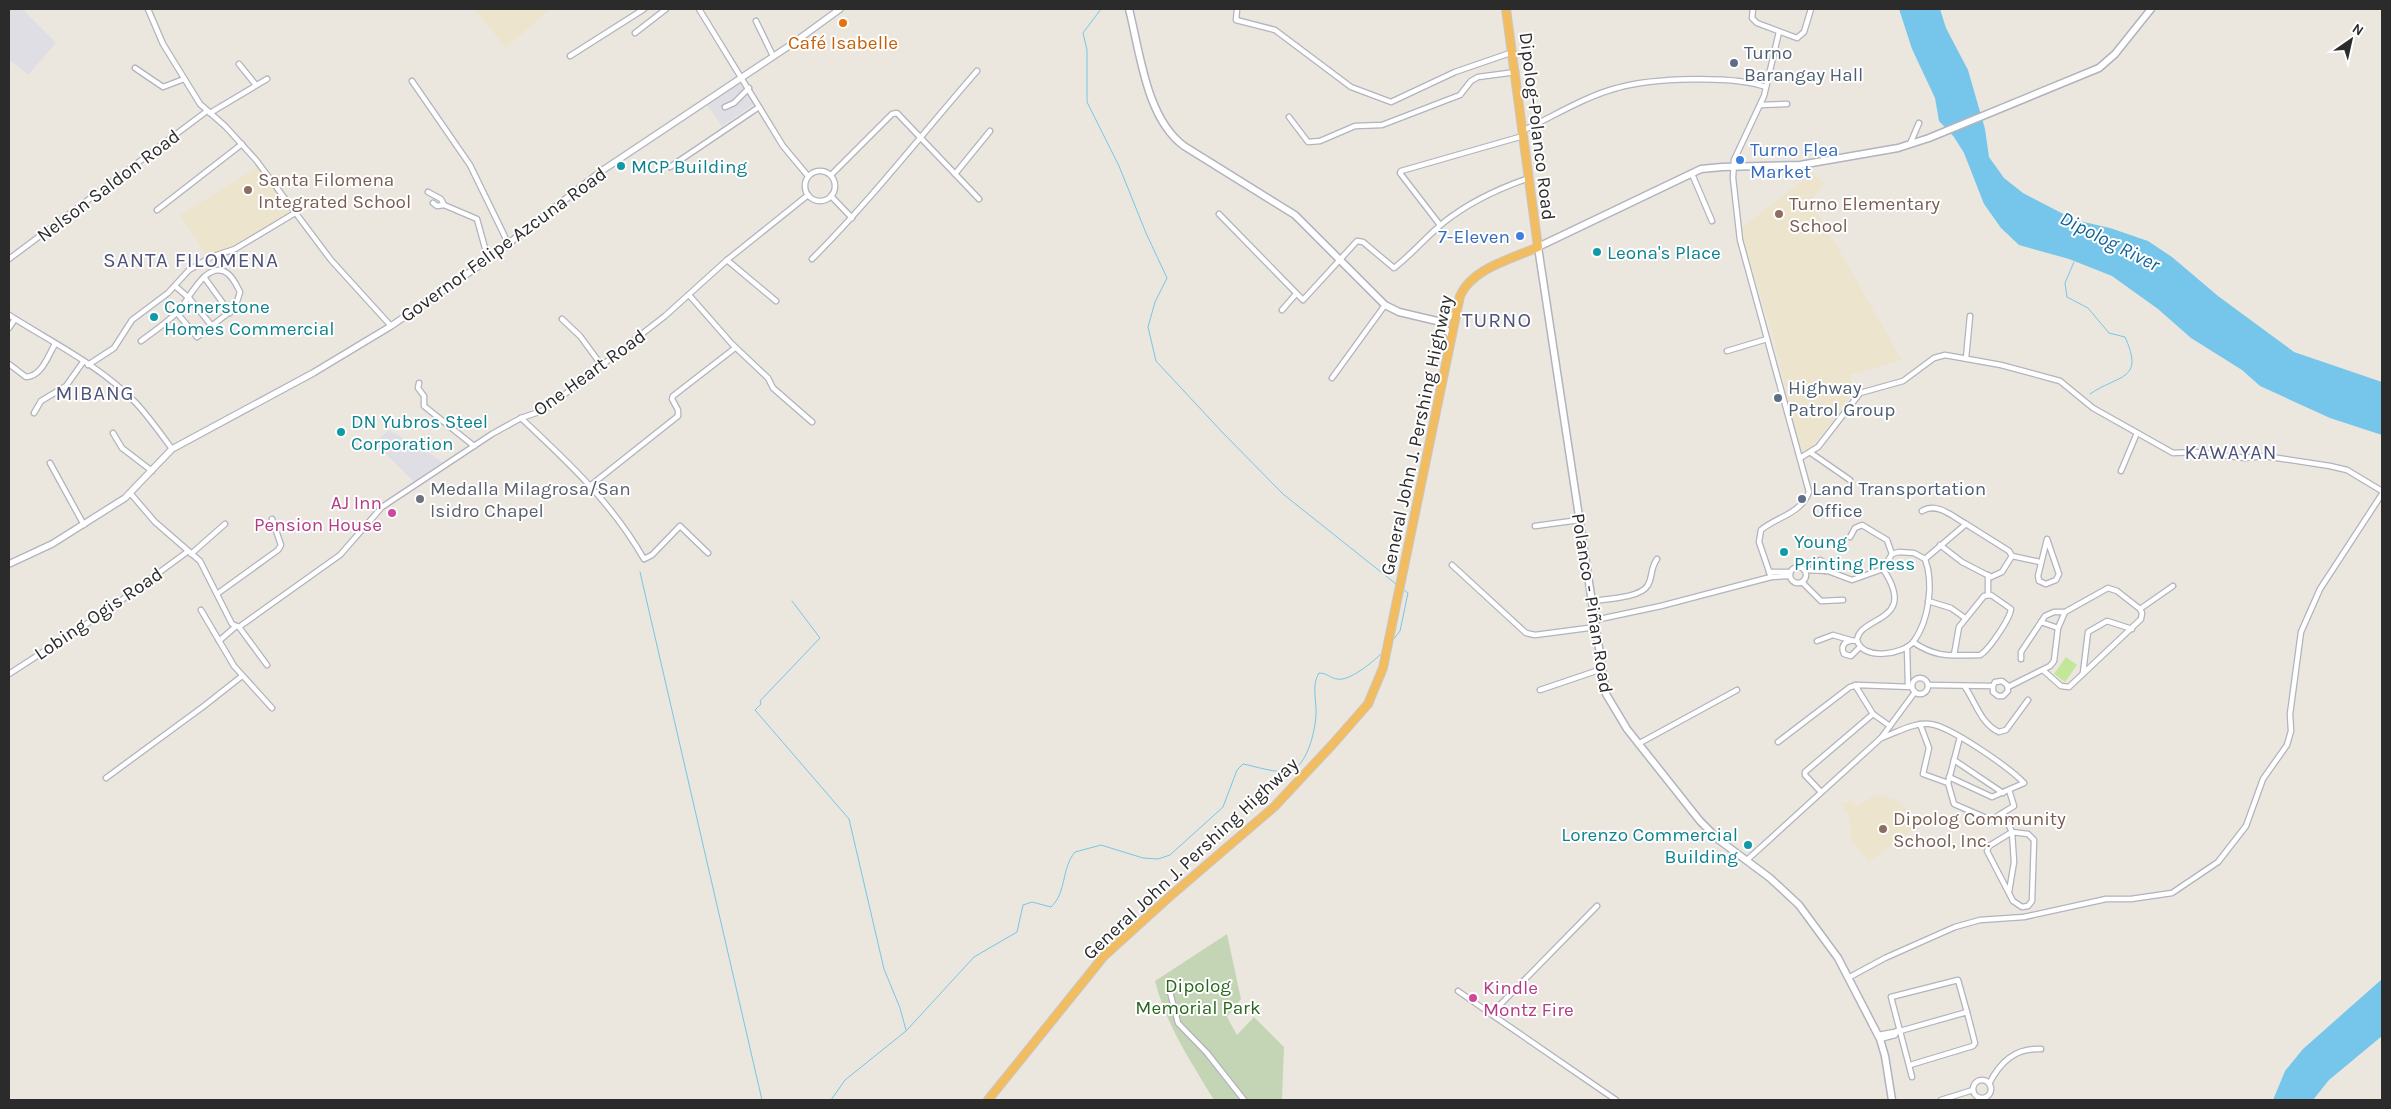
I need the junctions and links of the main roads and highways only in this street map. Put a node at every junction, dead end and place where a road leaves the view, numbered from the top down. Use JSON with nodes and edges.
{"nodes":[{"id":1,"x":1129,"y":9,"type":"edge"},
{"id":2,"x":1506,"y":9,"type":"edge"},
{"id":3,"x":2151,"y":9,"type":"edge"},
{"id":4,"x":1538,"y":247,"type":"junction"},
{"id":5,"x":1454,"y":316,"type":"junction"},
{"id":6,"x":1437,"y":321,"type":"junction"},
{"id":7,"x":1451,"y":335,"type":"junction"},
{"id":8,"x":988,"y":1100,"type":"edge"},
{"id":9,"x":1892,"y":1100,"type":"edge"}],
"edges":[{"from":1,"to":6,"type":"main road"},
{"from":2,"to":4,"type":"highway","name":"Dipolog-Polanco Road"},
{"from":3,"to":4,"type":"main road","name":"General John J. Pershing Highway"},
{"from":4,"to":5,"type":"highway","name":"General John J. Pershing Highway"},
{"from":4,"to":9,"type":"main road","name":"Polanco - Piñan Road"},
{"from":5,"to":6,"type":"main road"},
{"from":5,"to":7,"type":"highway","name":"General John J. Pershing Highway"},
{"from":6,"to":7,"type":"main road"},
{"from":7,"to":8,"type":"highway","name":"General John J. Pershing Highway"}]}
